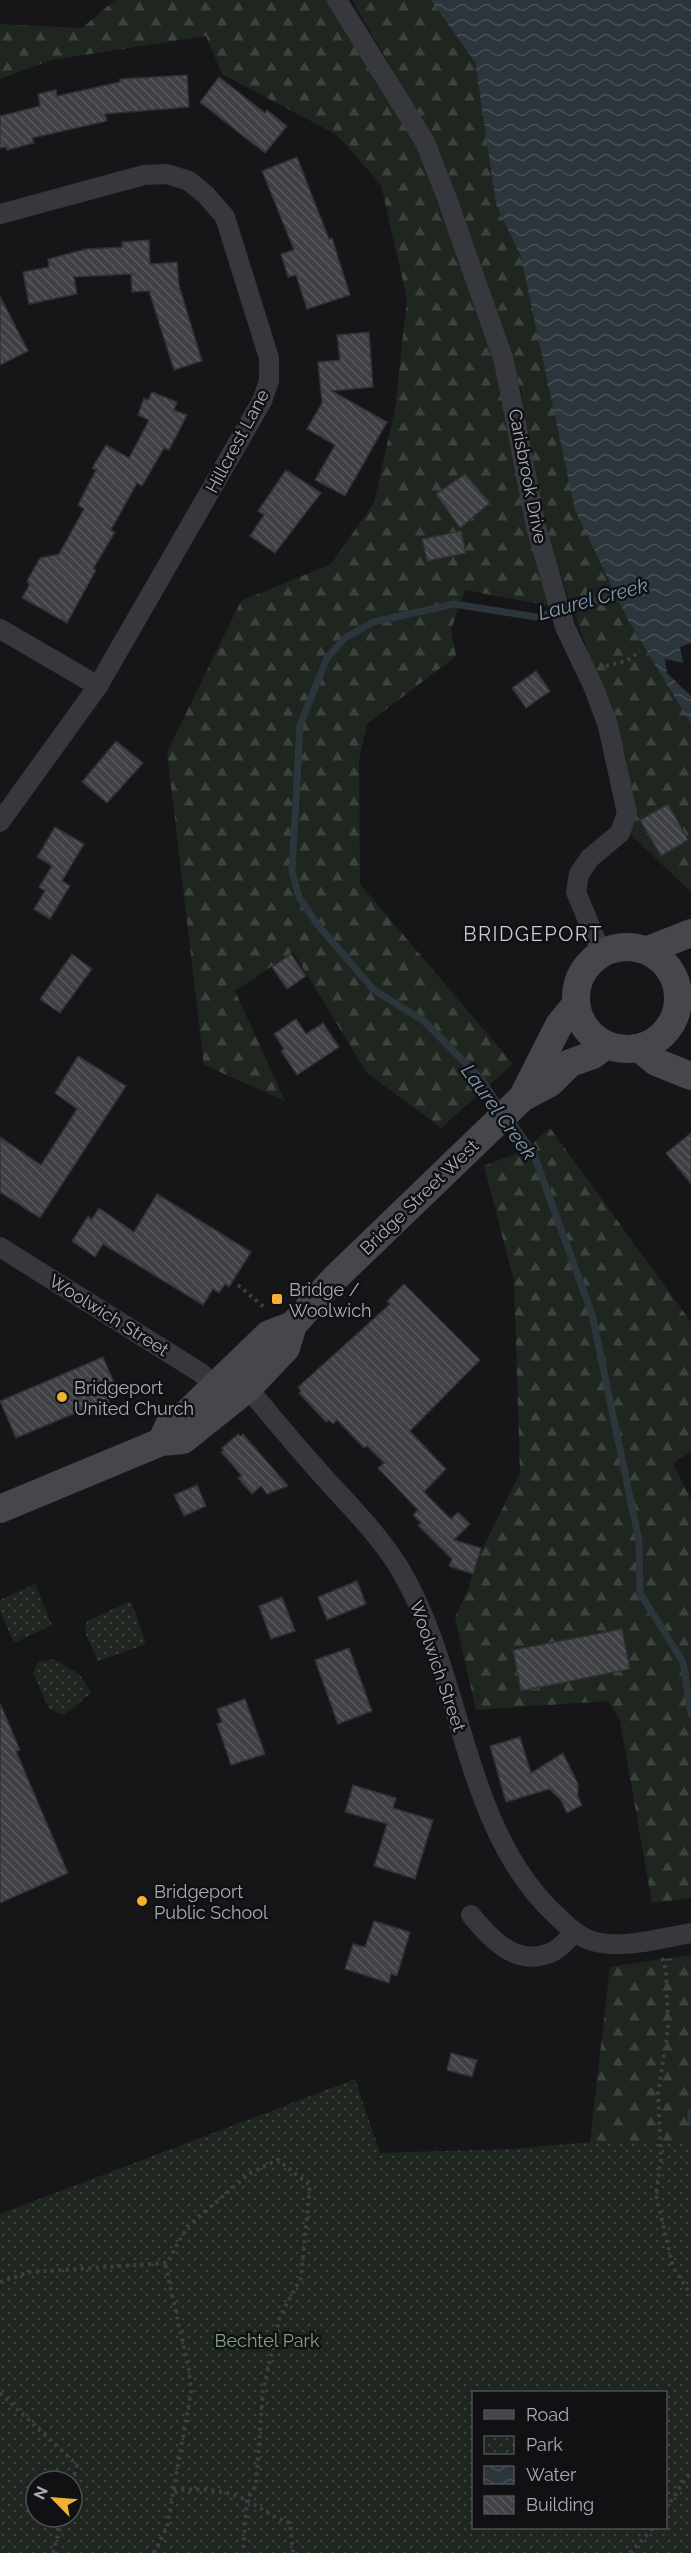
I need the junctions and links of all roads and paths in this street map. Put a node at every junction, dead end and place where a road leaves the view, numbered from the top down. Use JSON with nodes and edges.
{"nodes":[{"id":1,"x":338,"y":0,"type":"edge"},
{"id":2,"x":0,"y":214,"type":"edge"},
{"id":3,"x":0,"y":629,"type":"edge"},
{"id":4,"x":640,"y":651,"type":"dead end"},
{"id":5,"x":98,"y":686,"type":"junction"},
{"id":6,"x":594,"y":688,"type":"junction"},
{"id":7,"x":0,"y":822,"type":"edge"},
{"id":8,"x":691,"y":933,"type":"edge"},
{"id":9,"x":648,"y":950,"type":"junction"},
{"id":10,"x":602,"y":952,"type":"junction"},
{"id":11,"x":685,"y":998,"type":"edge"},
{"id":12,"x":576,"y":1004,"type":"junction"},
{"id":13,"x":606,"y":1045,"type":"junction"},
{"id":14,"x":639,"y":1048,"type":"junction"},
{"id":15,"x":691,"y":1076,"type":"edge"},
{"id":16,"x":522,"y":1098,"type":"junction"},
{"id":17,"x":0,"y":1246,"type":"edge"},
{"id":18,"x":238,"y":1285,"type":"dead end"},
{"id":19,"x":282,"y":1319,"type":"junction"},
{"id":20,"x":215,"y":1386,"type":"junction"},
{"id":21,"x":248,"y":1388,"type":"junction"},
{"id":22,"x":161,"y":1442,"type":"junction"},
{"id":23,"x":0,"y":1509,"type":"edge"},
{"id":24,"x":471,"y":1915,"type":"dead end"},
{"id":25,"x":575,"y":1932,"type":"junction"},
{"id":26,"x":691,"y":1933,"type":"edge"},
{"id":27,"x":656,"y":1939,"type":"junction"},
{"id":28,"x":165,"y":2263,"type":"junction"},
{"id":29,"x":0,"y":2282,"type":"edge"},
{"id":30,"x":691,"y":2295,"type":"edge"},
{"id":31,"x":0,"y":2393,"type":"edge"},
{"id":32,"x":76,"y":2469,"type":"edge"},
{"id":33,"x":691,"y":2471,"type":"edge"},
{"id":34,"x":174,"y":2492,"type":"junction"},
{"id":35,"x":247,"y":2500,"type":"junction"},
{"id":36,"x":667,"y":2507,"type":"edge"},
{"id":37,"x":60,"y":2529,"type":"edge"},
{"id":38,"x":652,"y":2529,"type":"edge"},
{"id":39,"x":53,"y":2553,"type":"edge"},
{"id":40,"x":154,"y":2553,"type":"edge"},
{"id":41,"x":243,"y":2553,"type":"edge"},
{"id":42,"x":293,"y":2553,"type":"edge"},
{"id":43,"x":630,"y":2553,"type":"edge"}],
"edges":[{"from":1,"to":6,"type":"street","name":"Carisbrook Drive"},
{"from":2,"to":5,"type":"street","name":"Hillcrest Lane"},
{"from":3,"to":5,"type":"street"},
{"from":4,"to":6,"type":"path"},
{"from":5,"to":7,"type":"street","name":"Hillcrest Lane"},
{"from":6,"to":10,"type":"street","name":"Carisbrook Drive"},
{"from":8,"to":9,"type":"main road"},
{"from":9,"to":10,"type":"main road"},
{"from":9,"to":11,"type":"main road"},
{"from":10,"to":12,"type":"main road"},
{"from":11,"to":14,"type":"main road"},
{"from":12,"to":13,"type":"main road"},
{"from":12,"to":16,"type":"main road","name":"Bridge Street West"},
{"from":13,"to":14,"type":"main road"},
{"from":13,"to":16,"type":"main road","name":"Bridge Street West"},
{"from":14,"to":15,"type":"main road"},
{"from":16,"to":19,"type":"main road","name":"Bridge Street West"},
{"from":17,"to":20,"type":"street","name":"Woolwich Street"},
{"from":18,"to":19,"type":"path"},
{"from":19,"to":20,"type":"main road","name":"Bridge Street West"},
{"from":19,"to":21,"type":"main road","name":"Bridge Street West"},
{"from":20,"to":22,"type":"main road","name":"Bridge Street West"},
{"from":21,"to":22,"type":"main road","name":"Bridge Street West"},
{"from":21,"to":25,"type":"street","name":"Woolwich Street"},
{"from":22,"to":23,"type":"main road","name":"Bridge Street West"},
{"from":24,"to":25,"type":"street"},
{"from":25,"to":27,"type":"street","name":"Woolwich Street"},
{"from":26,"to":27,"type":"street","name":"Woolwich Street"},
{"from":27,"to":30,"type":"path"},
{"from":28,"to":29,"type":"path"},
{"from":28,"to":34,"type":"path"},
{"from":28,"to":35,"type":"path"},
{"from":31,"to":32,"type":"path"},
{"from":33,"to":36,"type":"path"},
{"from":34,"to":35,"type":"path"},
{"from":34,"to":40,"type":"path"},
{"from":35,"to":41,"type":"path"},
{"from":35,"to":42,"type":"path"},
{"from":37,"to":39,"type":"path"},
{"from":38,"to":43,"type":"path"}]}
